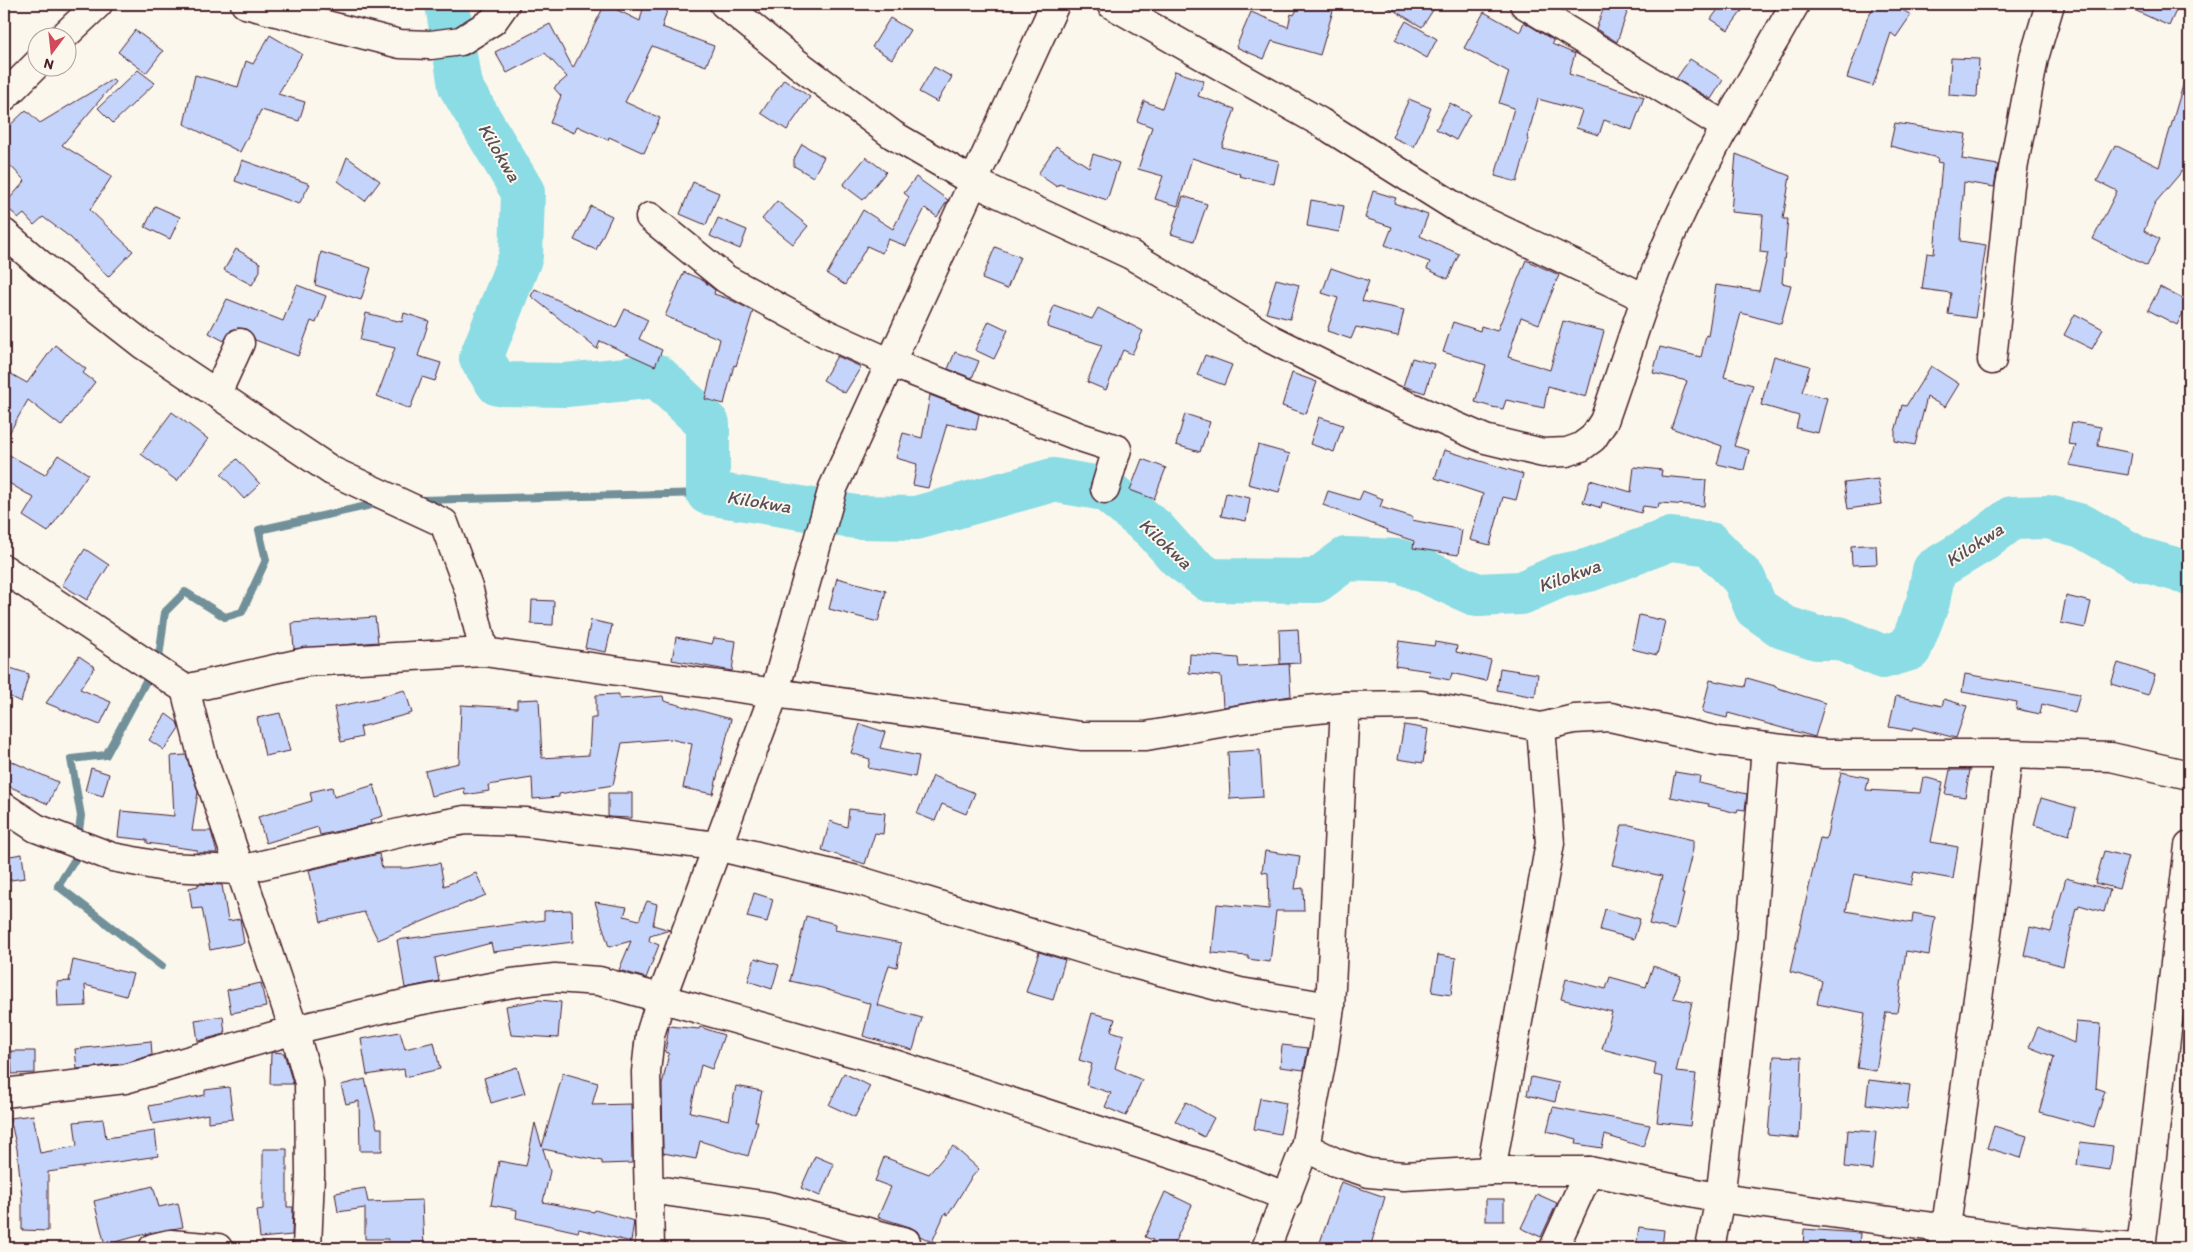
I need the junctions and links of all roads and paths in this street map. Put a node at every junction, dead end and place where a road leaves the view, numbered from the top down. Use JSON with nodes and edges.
{"nodes":[{"id":1,"x":98,"y":4,"type":"edge"},
{"id":2,"x":245,"y":4,"type":"edge"},
{"id":3,"x":505,"y":4,"type":"edge"},
{"id":4,"x":724,"y":4,"type":"edge"},
{"id":5,"x":1056,"y":4,"type":"edge"},
{"id":6,"x":1111,"y":4,"type":"edge"},
{"id":7,"x":1524,"y":4,"type":"edge"},
{"id":8,"x":1795,"y":4,"type":"edge"},
{"id":9,"x":2050,"y":4,"type":"edge"},
{"id":10,"x":73,"y":28,"type":"edge"},
{"id":11,"x":28,"y":73,"type":"edge"},
{"id":12,"x":4,"y":97,"type":"edge"},
{"id":13,"x":1726,"y":127,"type":"junction"},
{"id":14,"x":974,"y":182,"type":"junction"},
{"id":15,"x":650,"y":216,"type":"dead end"},
{"id":16,"x":4,"y":233,"type":"edge"},
{"id":17,"x":1645,"y":298,"type":"junction"},
{"id":18,"x":240,"y":343,"type":"dead end"},
{"id":19,"x":1992,"y":360,"type":"dead end"},
{"id":20,"x":891,"y":363,"type":"junction"},
{"id":21,"x":217,"y":393,"type":"junction"},
{"id":22,"x":1105,"y":489,"type":"dead end"},
{"id":23,"x":4,"y":569,"type":"edge"},
{"id":24,"x":484,"y":652,"type":"junction"},
{"id":25,"x":184,"y":689,"type":"junction"},
{"id":26,"x":774,"y":694,"type":"junction"},
{"id":27,"x":1345,"y":706,"type":"junction"},
{"id":28,"x":1541,"y":727,"type":"junction"},
{"id":29,"x":1766,"y":747,"type":"junction"},
{"id":30,"x":2008,"y":754,"type":"junction"},
{"id":31,"x":2189,"y":775,"type":"edge"},
{"id":32,"x":4,"y":807,"type":"edge"},
{"id":33,"x":716,"y":846,"type":"junction"},
{"id":34,"x":2189,"y":846,"type":"edge"},
{"id":35,"x":240,"y":870,"type":"junction"},
{"id":36,"x":660,"y":1000,"type":"junction"},
{"id":37,"x":1330,"y":1007,"type":"junction"},
{"id":38,"x":294,"y":1030,"type":"junction"},
{"id":39,"x":4,"y":1093,"type":"edge"},
{"id":40,"x":1305,"y":1148,"type":"junction"},
{"id":41,"x":1491,"y":1171,"type":"junction"},
{"id":42,"x":1589,"y":1172,"type":"junction"},
{"id":43,"x":649,"y":1189,"type":"junction"},
{"id":44,"x":1287,"y":1197,"type":"junction"},
{"id":45,"x":1720,"y":1198,"type":"junction"},
{"id":46,"x":1944,"y":1238,"type":"edge"},
{"id":47,"x":906,"y":1242,"type":"dead end"},
{"id":48,"x":153,"y":1248,"type":"edge"},
{"id":49,"x":218,"y":1248,"type":"edge"},
{"id":50,"x":307,"y":1248,"type":"edge"},
{"id":51,"x":650,"y":1248,"type":"edge"},
{"id":52,"x":1266,"y":1248,"type":"edge"},
{"id":53,"x":1554,"y":1248,"type":"edge"},
{"id":54,"x":1710,"y":1248,"type":"edge"},
{"id":55,"x":2136,"y":1248,"type":"edge"},
{"id":56,"x":2141,"y":1248,"type":"edge"}],
"edges":[{"from":1,"to":10,"type":"street"},
{"from":2,"to":3,"type":"street"},
{"from":4,"to":14,"type":"street"},
{"from":5,"to":14,"type":"street"},
{"from":6,"to":17,"type":"street"},
{"from":7,"to":13,"type":"street"},
{"from":8,"to":13,"type":"street"},
{"from":9,"to":19,"type":"street"},
{"from":11,"to":12,"type":"street"},
{"from":13,"to":17,"type":"street"},
{"from":14,"to":17,"type":"street"},
{"from":14,"to":20,"type":"street"},
{"from":15,"to":20,"type":"street"},
{"from":16,"to":21,"type":"street"},
{"from":18,"to":21,"type":"street"},
{"from":20,"to":22,"type":"street"},
{"from":20,"to":26,"type":"street"},
{"from":21,"to":24,"type":"street"},
{"from":23,"to":25,"type":"street"},
{"from":24,"to":25,"type":"street"},
{"from":24,"to":26,"type":"street"},
{"from":25,"to":35,"type":"street"},
{"from":26,"to":27,"type":"street"},
{"from":26,"to":33,"type":"street"},
{"from":27,"to":28,"type":"street"},
{"from":27,"to":37,"type":"street"},
{"from":28,"to":29,"type":"street"},
{"from":28,"to":41,"type":"street"},
{"from":29,"to":30,"type":"street"},
{"from":29,"to":45,"type":"street"},
{"from":30,"to":31,"type":"street"},
{"from":30,"to":46,"type":"street"},
{"from":32,"to":35,"type":"street"},
{"from":33,"to":35,"type":"street"},
{"from":33,"to":36,"type":"street"},
{"from":33,"to":37,"type":"street"},
{"from":34,"to":56,"type":"street"},
{"from":35,"to":38,"type":"street"},
{"from":36,"to":38,"type":"street"},
{"from":36,"to":43,"type":"street"},
{"from":36,"to":44,"type":"street"},
{"from":37,"to":40,"type":"street"},
{"from":38,"to":39,"type":"street"},
{"from":38,"to":50,"type":"street"},
{"from":40,"to":41,"type":"street"},
{"from":40,"to":44,"type":"street"},
{"from":41,"to":42,"type":"street"},
{"from":42,"to":45,"type":"street"},
{"from":42,"to":53,"type":"street"},
{"from":43,"to":47,"type":"street"},
{"from":43,"to":51,"type":"street"},
{"from":44,"to":52,"type":"street"},
{"from":45,"to":46,"type":"street"},
{"from":45,"to":54,"type":"street"},
{"from":46,"to":55,"type":"street"},
{"from":48,"to":49,"type":"street"}]}
